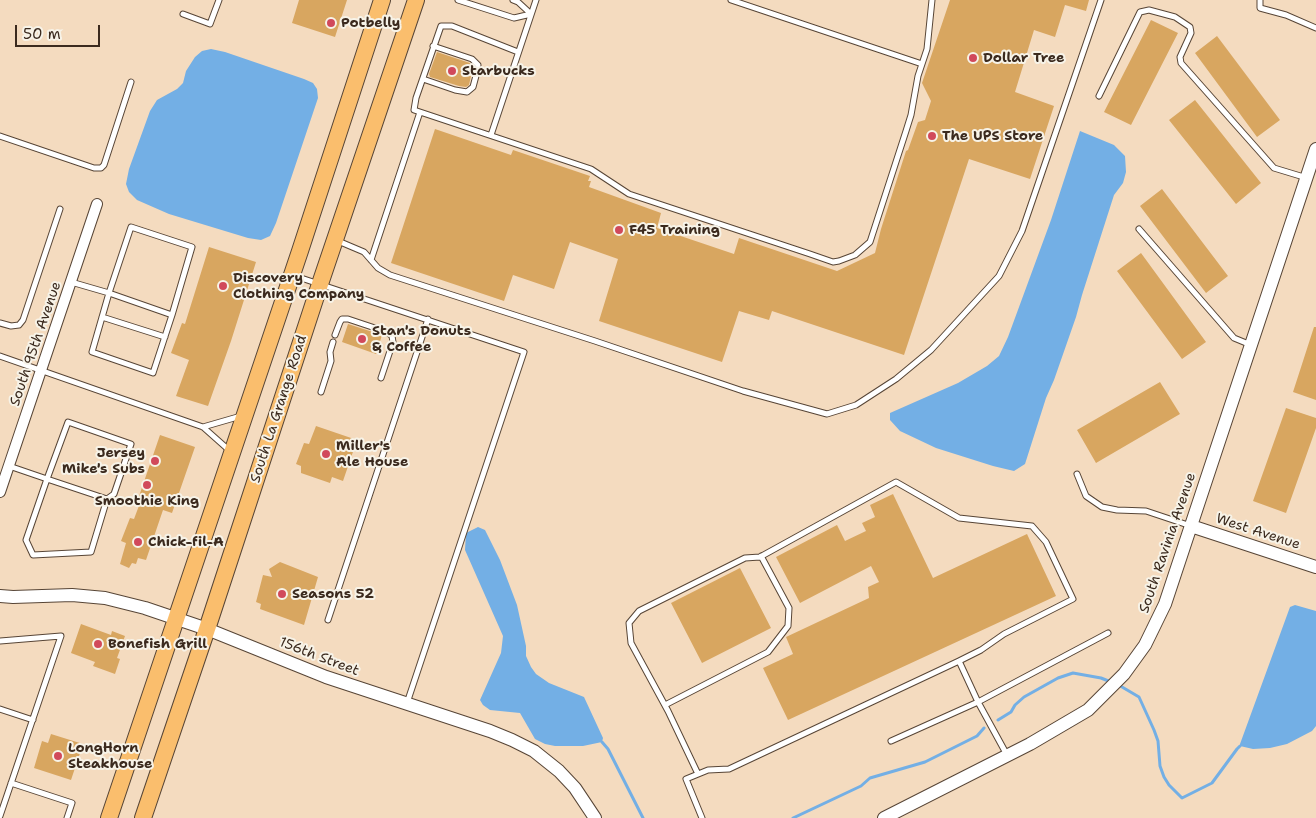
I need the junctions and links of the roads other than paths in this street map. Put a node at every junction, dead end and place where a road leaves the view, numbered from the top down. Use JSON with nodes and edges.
{"nodes":[{"id":1,"x":219,"y":0,"type":"edge"},
{"id":2,"x":382,"y":0,"type":"edge"},
{"id":3,"x":416,"y":0,"type":"edge"},
{"id":4,"x":458,"y":0,"type":"edge"},
{"id":5,"x":514,"y":0,"type":"edge"},
{"id":6,"x":536,"y":0,"type":"edge"},
{"id":7,"x":731,"y":0,"type":"edge"},
{"id":8,"x":932,"y":0,"type":"edge"},
{"id":9,"x":1100,"y":0,"type":"edge"},
{"id":10,"x":1260,"y":0,"type":"edge"},
{"id":11,"x":184,"y":14,"type":"dead end"},
{"id":12,"x":531,"y":14,"type":"junction"},
{"id":13,"x":1316,"y":28,"type":"edge"},
{"id":14,"x":433,"y":46,"type":"junction"},
{"id":15,"x":518,"y":52,"type":"junction"},
{"id":16,"x":922,"y":64,"type":"junction"},
{"id":17,"x":423,"y":79,"type":"junction"},
{"id":18,"x":131,"y":82,"type":"dead end"},
{"id":19,"x":1099,"y":96,"type":"dead end"},
{"id":20,"x":420,"y":112,"type":"junction"},
{"id":21,"x":490,"y":135,"type":"junction"},
{"id":22,"x":0,"y":136,"type":"edge"},
{"id":23,"x":1316,"y":149,"type":"edge"},
{"id":24,"x":1312,"y":179,"type":"edge"},
{"id":25,"x":97,"y":204,"type":"dead end"},
{"id":26,"x":60,"y":209,"type":"dead end"},
{"id":27,"x":1140,"y":229,"type":"dead end"},
{"id":28,"x":335,"y":240,"type":"junction"},
{"id":29,"x":371,"y":260,"type":"junction"},
{"id":30,"x":292,"y":275,"type":"junction"},
{"id":31,"x":71,"y":282,"type":"junction"},
{"id":32,"x":320,"y":284,"type":"junction"},
{"id":33,"x":109,"y":293,"type":"junction"},
{"id":34,"x":172,"y":315,"type":"junction"},
{"id":35,"x":102,"y":317,"type":"junction"},
{"id":36,"x":428,"y":319,"type":"junction"},
{"id":37,"x":0,"y":323,"type":"edge"},
{"id":38,"x":335,"y":335,"type":"dead end"},
{"id":39,"x":165,"y":337,"type":"junction"},
{"id":40,"x":333,"y":342,"type":"dead end"},
{"id":41,"x":1251,"y":345,"type":"junction"},
{"id":42,"x":0,"y":356,"type":"edge"},
{"id":43,"x":42,"y":369,"type":"junction"},
{"id":44,"x":381,"y":378,"type":"dead end"},
{"id":45,"x":321,"y":392,"type":"dead end"},
{"id":46,"x":245,"y":415,"type":"junction"},
{"id":47,"x":203,"y":426,"type":"junction"},
{"id":48,"x":232,"y":453,"type":"junction"},
{"id":49,"x":9,"y":466,"type":"junction"},
{"id":50,"x":1077,"y":474,"type":"dead end"},
{"id":51,"x":47,"y":479,"type":"junction"},
{"id":52,"x":0,"y":491,"type":"edge"},
{"id":53,"x":107,"y":499,"type":"junction"},
{"id":54,"x":1191,"y":526,"type":"junction"},
{"id":55,"x":761,"y":556,"type":"junction"},
{"id":56,"x":1316,"y":567,"type":"edge"},
{"id":57,"x":0,"y":596,"type":"edge"},
{"id":58,"x":176,"y":617,"type":"junction"},
{"id":59,"x":328,"y":620,"type":"dead end"},
{"id":60,"x":207,"y":629,"type":"junction"},
{"id":61,"x":1108,"y":633,"type":"dead end"},
{"id":62,"x":0,"y":641,"type":"edge"},
{"id":63,"x":959,"y":661,"type":"junction"},
{"id":64,"x":978,"y":702,"type":"junction"},
{"id":65,"x":407,"y":704,"type":"junction"},
{"id":66,"x":665,"y":705,"type":"junction"},
{"id":67,"x":0,"y":709,"type":"edge"},
{"id":68,"x":33,"y":720,"type":"junction"},
{"id":69,"x":892,"y":741,"type":"dead end"},
{"id":70,"x":1007,"y":756,"type":"junction"},
{"id":71,"x":698,"y":774,"type":"junction"},
{"id":72,"x":11,"y":783,"type":"junction"},
{"id":73,"x":0,"y":816,"type":"edge"},
{"id":74,"x":67,"y":818,"type":"edge"},
{"id":75,"x":109,"y":818,"type":"edge"},
{"id":76,"x":143,"y":818,"type":"edge"},
{"id":77,"x":595,"y":818,"type":"edge"},
{"id":78,"x":702,"y":818,"type":"edge"},
{"id":79,"x":884,"y":818,"type":"edge"}],
"edges":[{"from":1,"to":11,"type":"lane"},
{"from":2,"to":30,"type":"highway"},
{"from":3,"to":28,"type":"highway","name":"South La Grange Road"},
{"from":4,"to":12,"type":"lane"},
{"from":5,"to":12,"type":"lane"},
{"from":6,"to":12,"type":"lane"},
{"from":7,"to":16,"type":"lane"},
{"from":8,"to":16,"type":"lane"},
{"from":9,"to":29,"type":"lane"},
{"from":10,"to":13,"type":"lane"},
{"from":12,"to":15,"type":"lane"},
{"from":14,"to":15,"type":"lane"},
{"from":14,"to":17,"type":"lane"},
{"from":14,"to":17,"type":"lane"},
{"from":15,"to":21,"type":"lane"},
{"from":16,"to":21,"type":"lane"},
{"from":17,"to":20,"type":"lane"},
{"from":18,"to":22,"type":"lane"},
{"from":19,"to":24,"type":"lane"},
{"from":20,"to":21,"type":"lane"},
{"from":20,"to":29,"type":"lane"},
{"from":23,"to":24,"type":"street","name":"South Ravinia Avenue"},
{"from":24,"to":41,"type":"street","name":"South Ravinia Avenue"},
{"from":25,"to":31,"type":"street","name":"South 95th Avenue"},
{"from":26,"to":37,"type":"lane"},
{"from":27,"to":41,"type":"lane"},
{"from":28,"to":29,"type":"lane"},
{"from":28,"to":32,"type":"highway","name":"South La Grange Road"},
{"from":30,"to":32,"type":"lane"},
{"from":30,"to":46,"type":"highway"},
{"from":31,"to":33,"type":"lane"},
{"from":31,"to":43,"type":"street","name":"South 95th Avenue"},
{"from":32,"to":36,"type":"lane"},
{"from":32,"to":60,"type":"highway","name":"South La Grange Road"},
{"from":33,"to":34,"type":"lane"},
{"from":33,"to":34,"type":"lane"},
{"from":33,"to":35,"type":"lane"},
{"from":34,"to":39,"type":"lane"},
{"from":35,"to":39,"type":"lane"},
{"from":35,"to":39,"type":"lane"},
{"from":36,"to":59,"type":"lane"},
{"from":36,"to":65,"type":"lane"},
{"from":38,"to":44,"type":"lane"},
{"from":40,"to":45,"type":"lane"},
{"from":41,"to":54,"type":"street","name":"South Ravinia Avenue"},
{"from":42,"to":43,"type":"lane"},
{"from":43,"to":47,"type":"lane"},
{"from":43,"to":49,"type":"street","name":"South 95th Avenue"},
{"from":46,"to":47,"type":"lane"},
{"from":46,"to":48,"type":"highway"},
{"from":47,"to":48,"type":"lane"},
{"from":48,"to":58,"type":"highway"},
{"from":49,"to":51,"type":"lane"},
{"from":49,"to":52,"type":"street","name":"South 95th Avenue"},
{"from":50,"to":54,"type":"lane"},
{"from":51,"to":53,"type":"lane"},
{"from":51,"to":53,"type":"lane"},
{"from":51,"to":53,"type":"lane"},
{"from":54,"to":56,"type":"street","name":"West Avenue"},
{"from":54,"to":70,"type":"street","name":"South Ravinia Avenue"},
{"from":55,"to":63,"type":"lane"},
{"from":55,"to":66,"type":"lane"},
{"from":55,"to":66,"type":"lane"},
{"from":57,"to":58,"type":"street","name":"156th Street"},
{"from":58,"to":60,"type":"street","name":"156th Street"},
{"from":58,"to":75,"type":"highway"},
{"from":60,"to":65,"type":"street","name":"156th Street"},
{"from":60,"to":76,"type":"highway","name":"South La Grange Road"},
{"from":61,"to":64,"type":"lane"},
{"from":62,"to":68,"type":"lane"},
{"from":63,"to":64,"type":"lane"},
{"from":63,"to":71,"type":"lane"},
{"from":64,"to":69,"type":"lane"},
{"from":64,"to":70,"type":"lane"},
{"from":65,"to":77,"type":"street","name":"156th Street"},
{"from":66,"to":71,"type":"lane"},
{"from":67,"to":68,"type":"lane"},
{"from":68,"to":72,"type":"lane"},
{"from":70,"to":79,"type":"street","name":"South Ravinia Avenue"},
{"from":71,"to":78,"type":"lane"},
{"from":72,"to":73,"type":"lane"},
{"from":72,"to":74,"type":"lane"}]}
